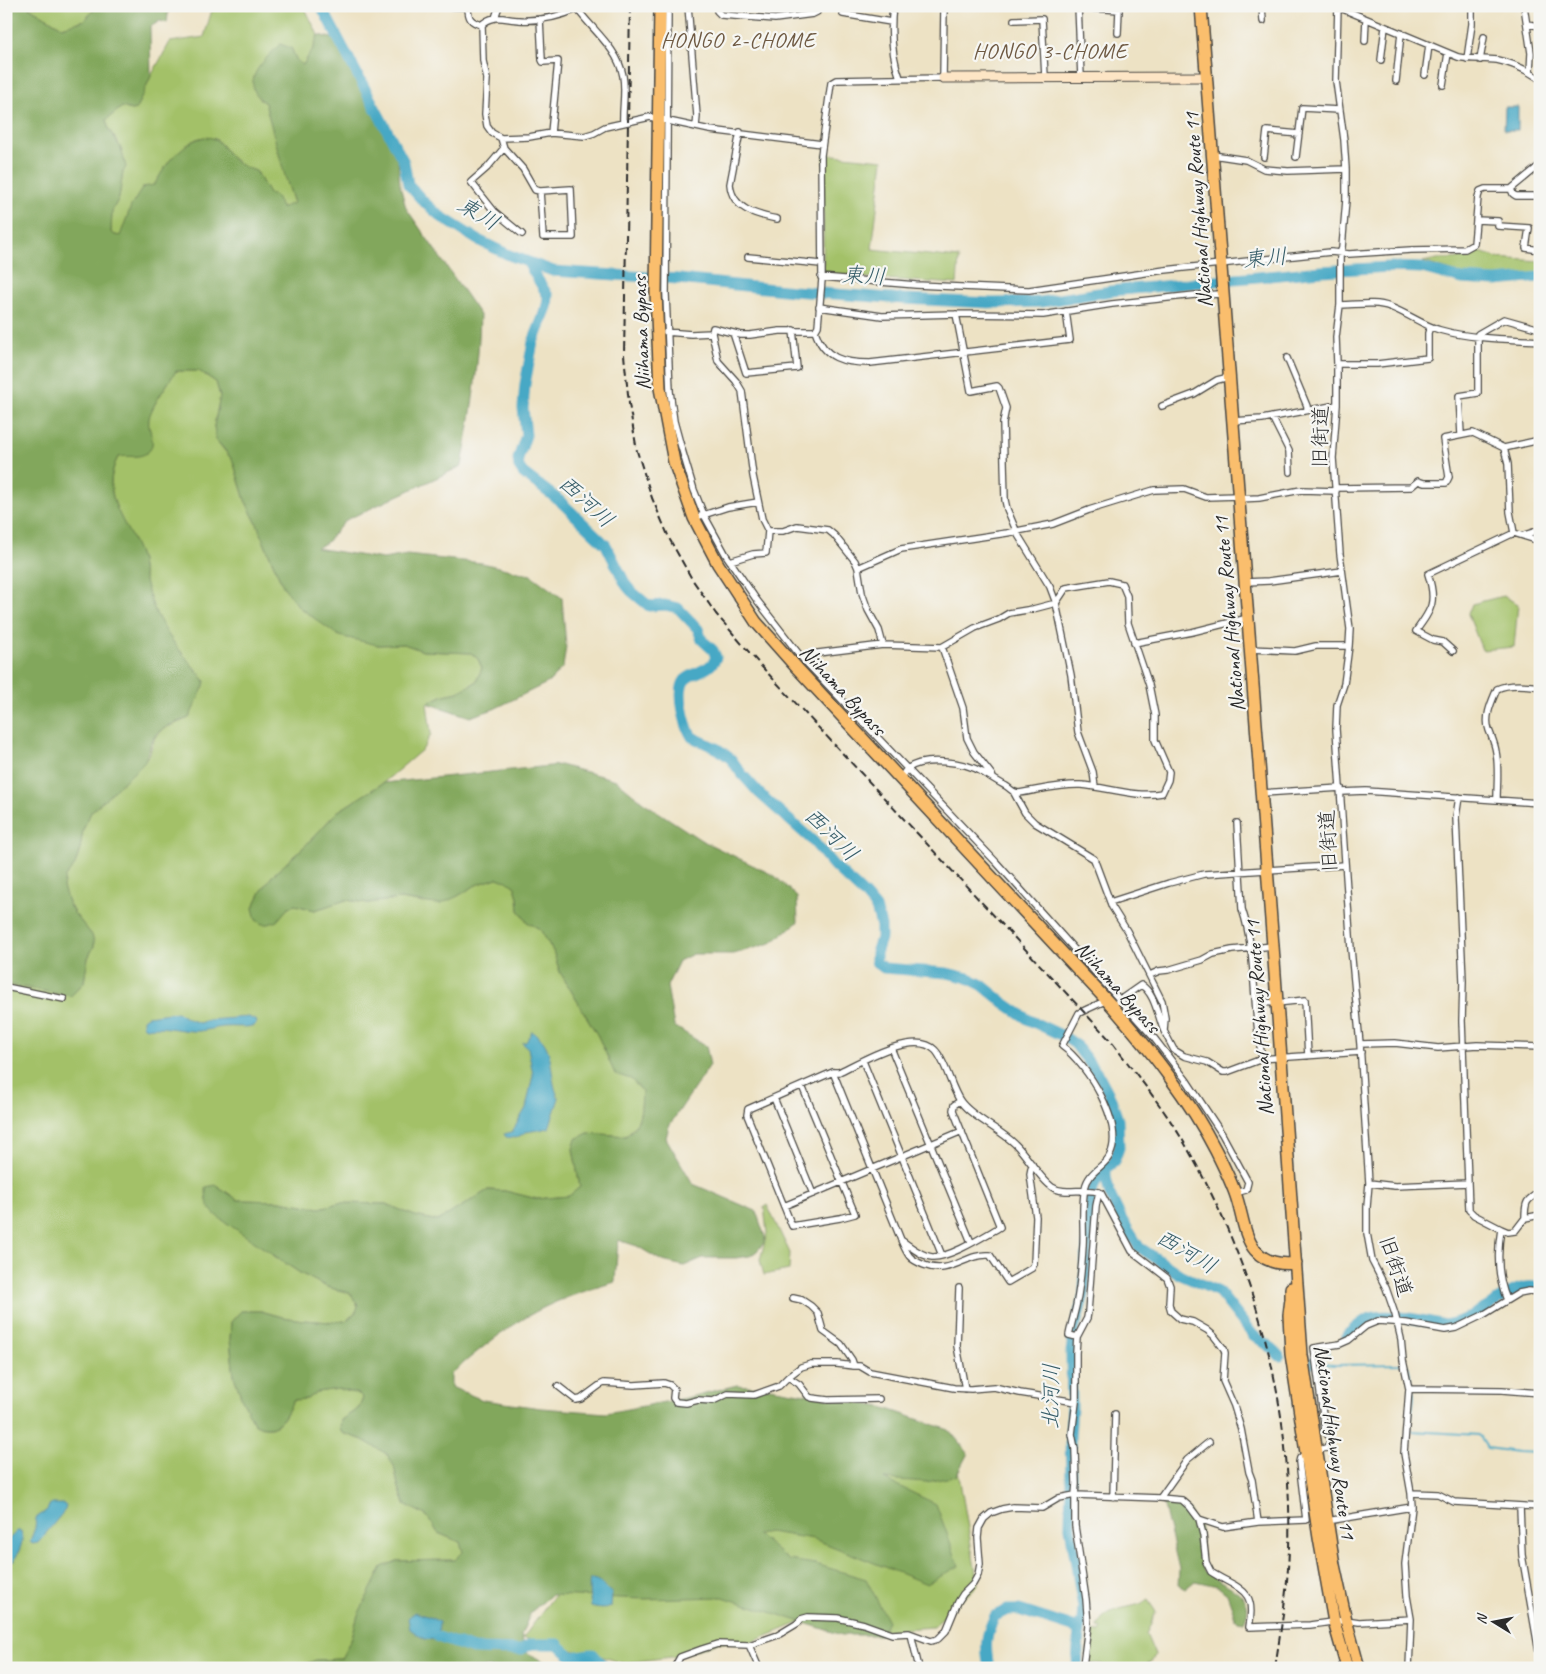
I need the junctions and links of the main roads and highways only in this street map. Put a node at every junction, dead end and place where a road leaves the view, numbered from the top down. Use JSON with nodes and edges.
{"nodes":[{"id":1,"x":660,"y":6,"type":"edge"},
{"id":2,"x":1201,"y":6,"type":"edge"},
{"id":3,"x":1293,"y":1264,"type":"junction"},
{"id":4,"x":1312,"y":1451,"type":"junction"},
{"id":5,"x":1340,"y":1621,"type":"junction"},
{"id":6,"x":1347,"y":1668,"type":"edge"},
{"id":7,"x":1359,"y":1668,"type":"edge"}],
"edges":[{"from":1,"to":3,"type":"highway","name":"Niihama Bypass"},
{"from":2,"to":3,"type":"highway","name":"National Highway Route 11"},
{"from":3,"to":4,"type":"highway","name":"National Highway Route 11"},
{"from":4,"to":5,"type":"highway","name":"National Highway Route 11"},
{"from":4,"to":5,"type":"highway","name":"National Highway Route 11"},
{"from":5,"to":6,"type":"highway","name":"National Highway Route 11"},
{"from":5,"to":7,"type":"highway","name":"National Highway Route 11"}]}
